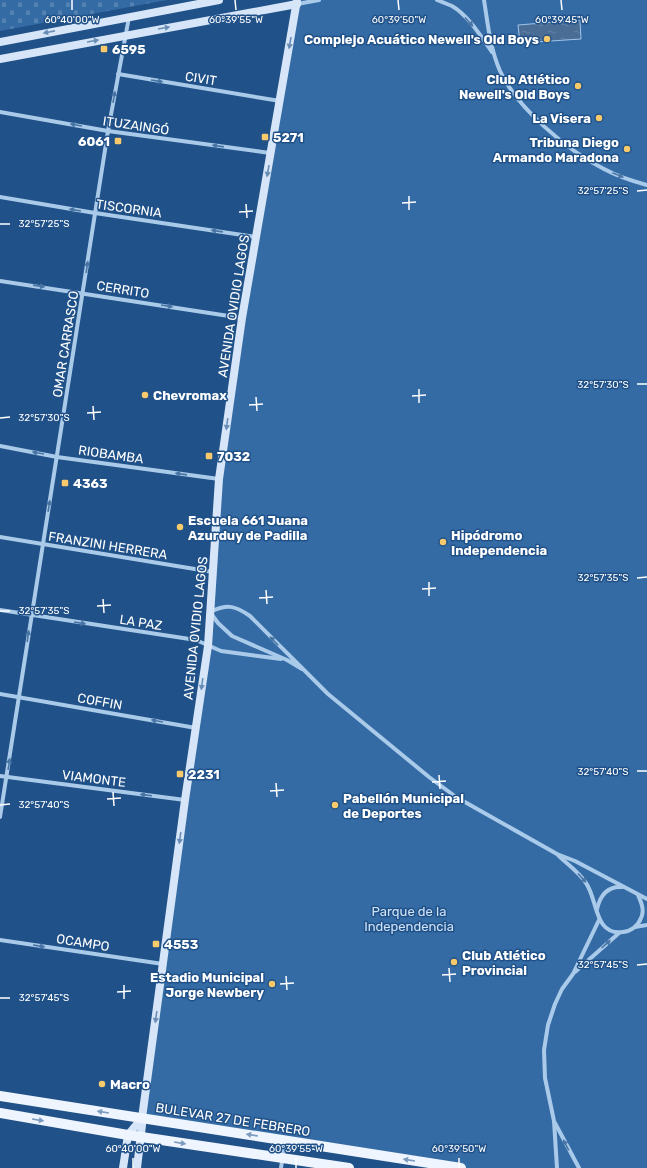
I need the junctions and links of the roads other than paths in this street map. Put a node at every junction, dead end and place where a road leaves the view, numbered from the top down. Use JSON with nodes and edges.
{"nodes":[{"id":1,"x":219,"y":0,"type":"edge"},
{"id":2,"x":319,"y":0,"type":"edge"},
{"id":3,"x":437,"y":0,"type":"edge"},
{"id":4,"x":485,"y":0,"type":"edge"},
{"id":5,"x":297,"y":2,"type":"edge"},
{"id":6,"x":129,"y":17,"type":"junction"},
{"id":7,"x":125,"y":36,"type":"junction"},
{"id":8,"x":0,"y":42,"type":"edge"},
{"id":9,"x":493,"y":53,"type":"junction"},
{"id":10,"x":0,"y":59,"type":"edge"},
{"id":11,"x":118,"y":74,"type":"junction"},
{"id":12,"x":280,"y":101,"type":"junction"},
{"id":13,"x":0,"y":112,"type":"edge"},
{"id":14,"x":108,"y":131,"type":"junction"},
{"id":15,"x":271,"y":153,"type":"junction"},
{"id":16,"x":647,"y":185,"type":"edge"},
{"id":17,"x":0,"y":197,"type":"edge"},
{"id":18,"x":95,"y":213,"type":"junction"},
{"id":19,"x":256,"y":236,"type":"junction"},
{"id":20,"x":0,"y":281,"type":"edge"},
{"id":21,"x":83,"y":293,"type":"junction"},
{"id":22,"x":242,"y":318,"type":"junction"},
{"id":23,"x":0,"y":446,"type":"edge"},
{"id":24,"x":57,"y":457,"type":"junction"},
{"id":25,"x":219,"y":479,"type":"junction"},
{"id":26,"x":0,"y":537,"type":"edge"},
{"id":27,"x":43,"y":544,"type":"junction"},
{"id":28,"x":213,"y":572,"type":"junction"},
{"id":29,"x":0,"y":610,"type":"edge"},
{"id":30,"x":210,"y":612,"type":"junction"},
{"id":31,"x":31,"y":615,"type":"junction"},
{"id":32,"x":208,"y":646,"type":"junction"},
{"id":33,"x":287,"y":660,"type":"junction"},
{"id":34,"x":302,"y":669,"type":"junction"},
{"id":35,"x":0,"y":694,"type":"edge"},
{"id":36,"x":19,"y":697,"type":"junction"},
{"id":37,"x":196,"y":728,"type":"junction"},
{"id":38,"x":0,"y":776,"type":"edge"},
{"id":39,"x":7,"y":777,"type":"junction"},
{"id":40,"x":185,"y":800,"type":"junction"},
{"id":41,"x":0,"y":817,"type":"edge"},
{"id":42,"x":557,"y":854,"type":"junction"},
{"id":43,"x":624,"y":887,"type":"junction"},
{"id":44,"x":638,"y":894,"type":"junction"},
{"id":45,"x":647,"y":899,"type":"edge"},
{"id":46,"x":597,"y":909,"type":"junction"},
{"id":47,"x":599,"y":920,"type":"junction"},
{"id":48,"x":647,"y":925,"type":"edge"},
{"id":49,"x":635,"y":927,"type":"junction"},
{"id":50,"x":619,"y":933,"type":"junction"},
{"id":51,"x":0,"y":940,"type":"edge"},
{"id":52,"x":163,"y":964,"type":"junction"},
{"id":53,"x":573,"y":974,"type":"junction"},
{"id":54,"x":0,"y":1096,"type":"edge"},
{"id":55,"x":0,"y":1114,"type":"edge"},
{"id":56,"x":142,"y":1118,"type":"junction"},
{"id":57,"x":554,"y":1121,"type":"junction"},
{"id":58,"x":128,"y":1135,"type":"junction"},
{"id":59,"x":141,"y":1137,"type":"junction"},
{"id":60,"x":285,"y":1140,"type":"junction"},
{"id":61,"x":281,"y":1163,"type":"edge"},
{"id":62,"x":444,"y":1167,"type":"edge"},
{"id":63,"x":123,"y":1168,"type":"edge"},
{"id":64,"x":137,"y":1168,"type":"edge"},
{"id":65,"x":349,"y":1168,"type":"edge"},
{"id":66,"x":461,"y":1168,"type":"edge"},
{"id":67,"x":557,"y":1168,"type":"edge"},
{"id":68,"x":579,"y":1168,"type":"edge"}],
"edges":[{"from":1,"to":6,"type":"main road"},
{"from":2,"to":5,"type":"street"},
{"from":3,"to":9,"type":"street","one_way":true},
{"from":4,"to":9,"type":"street"},
{"from":7,"to":5,"type":"main road","one_way":true},
{"from":5,"to":12,"type":"main road","name":"AVENIDA OVIDIO LAGOS","one_way":true},
{"from":6,"to":7,"type":"street","name":"OMAR CARRASCO"},
{"from":6,"to":8,"type":"main road","one_way":true},
{"from":10,"to":7,"type":"main road","one_way":true},
{"from":7,"to":11,"type":"street","name":"OMAR CARRASCO"},
{"from":9,"to":16,"type":"street","one_way":true},
{"from":11,"to":12,"type":"street","name":"CIVIT","one_way":true},
{"from":14,"to":11,"type":"street","name":"OMAR CARRASCO","one_way":true},
{"from":12,"to":15,"type":"main road","name":"AVENIDA OVIDIO LAGOS"},
{"from":14,"to":13,"type":"street","name":"ITUZAINGÓ","one_way":true},
{"from":15,"to":14,"type":"street","name":"ITUZAINGÓ","one_way":true},
{"from":14,"to":18,"type":"street","name":"OMAR CARRASCO"},
{"from":15,"to":19,"type":"main road","name":"AVENIDA OVIDIO LAGOS","one_way":true},
{"from":18,"to":17,"type":"street","name":"TISCORNIA","one_way":true},
{"from":19,"to":18,"type":"street","name":"TISCORNIA","one_way":true},
{"from":21,"to":18,"type":"street","name":"OMAR CARRASCO","one_way":true},
{"from":19,"to":22,"type":"main road","name":"AVENIDA OVIDIO LAGOS"},
{"from":20,"to":21,"type":"street","name":"CERRITO","one_way":true},
{"from":21,"to":22,"type":"street","name":"CERRITO","one_way":true},
{"from":21,"to":24,"type":"street","name":"OMAR CARRASCO"},
{"from":22,"to":25,"type":"main road","name":"AVENIDA OVIDIO LAGOS","one_way":true},
{"from":24,"to":23,"type":"street","name":"RIOBAMBA","one_way":true},
{"from":25,"to":24,"type":"street","name":"RIOBAMBA","one_way":true},
{"from":27,"to":24,"type":"street","name":"OMAR CARRASCO","one_way":true},
{"from":25,"to":28,"type":"main road","name":"AVENIDA OVIDIO LAGOS"},
{"from":26,"to":27,"type":"street","name":"FRANZINI HERRERA"},
{"from":27,"to":28,"type":"street","name":"FRANZINI HERRERA"},
{"from":27,"to":31,"type":"street","name":"OMAR CARRASCO"},
{"from":28,"to":30,"type":"main road","name":"AVENIDA OVIDIO LAGOS"},
{"from":29,"to":31,"type":"street","name":"LA PAZ"},
{"from":30,"to":32,"type":"main road","name":"AVENIDA OVIDIO LAGOS"},
{"from":30,"to":33,"type":"street"},
{"from":34,"to":30,"type":"street","one_way":true},
{"from":31,"to":32,"type":"street","name":"LA PAZ","one_way":true},
{"from":36,"to":31,"type":"street","name":"OMAR CARRASCO","one_way":true},
{"from":32,"to":33,"type":"street","name":"LA PAZ"},
{"from":32,"to":37,"type":"main road","name":"AVENIDA OVIDIO LAGOS","one_way":true},
{"from":33,"to":34,"type":"street"},
{"from":34,"to":42,"type":"street"},
{"from":35,"to":36,"type":"street","name":"COFFIN"},
{"from":37,"to":36,"type":"street","name":"COFFIN","one_way":true},
{"from":39,"to":36,"type":"street","name":"OMAR CARRASCO","one_way":true},
{"from":37,"to":40,"type":"main road","name":"AVENIDA OVIDIO LAGOS"},
{"from":38,"to":39,"type":"street","name":"VIAMONTE"},
{"from":40,"to":39,"type":"street","name":"VIAMONTE","one_way":true},
{"from":39,"to":41,"type":"street","name":"OMAR CARRASCO"},
{"from":40,"to":52,"type":"main road","name":"AVENIDA OVIDIO LAGOS","one_way":true},
{"from":42,"to":43,"type":"street"},
{"from":42,"to":46,"type":"street","one_way":true},
{"from":43,"to":44,"type":"street"},
{"from":43,"to":46,"type":"street"},
{"from":44,"to":45,"type":"street"},
{"from":44,"to":49,"type":"street"},
{"from":46,"to":47,"type":"street"},
{"from":47,"to":50,"type":"street"},
{"from":47,"to":53,"type":"street"},
{"from":48,"to":49,"type":"street"},
{"from":49,"to":50,"type":"street"},
{"from":53,"to":50,"type":"street","one_way":true},
{"from":51,"to":52,"type":"street","name":"OCAMPO","one_way":true},
{"from":52,"to":56,"type":"main road","name":"AVENIDA OVIDIO LAGOS","one_way":true},
{"from":53,"to":57,"type":"street"},
{"from":56,"to":54,"type":"main road","name":"BULEVAR 27 DE FEBRERO","one_way":true},
{"from":55,"to":58,"type":"main road","one_way":true},
{"from":56,"to":58,"type":"main road"},
{"from":56,"to":59,"type":"main road","name":"AVENIDA OVIDIO LAGOS"},
{"from":60,"to":56,"type":"main road","name":"BULEVAR 27 DE FEBRERO","one_way":true},
{"from":57,"to":67,"type":"street"},
{"from":68,"to":57,"type":"street","one_way":true},
{"from":58,"to":59,"type":"main road"},
{"from":58,"to":63,"type":"main road"},
{"from":59,"to":61,"type":"main road","one_way":true},
{"from":59,"to":64,"type":"main road","name":"AVENIDA OVIDIO LAGOS"},
{"from":60,"to":61,"type":"street"},
{"from":62,"to":60,"type":"main road","name":"BULEVAR 27 DE FEBRERO","one_way":true},
{"from":61,"to":65,"type":"main road"},
{"from":62,"to":66,"type":"main road","name":"BULEVAR 27 DE FEBRERO"}]}
